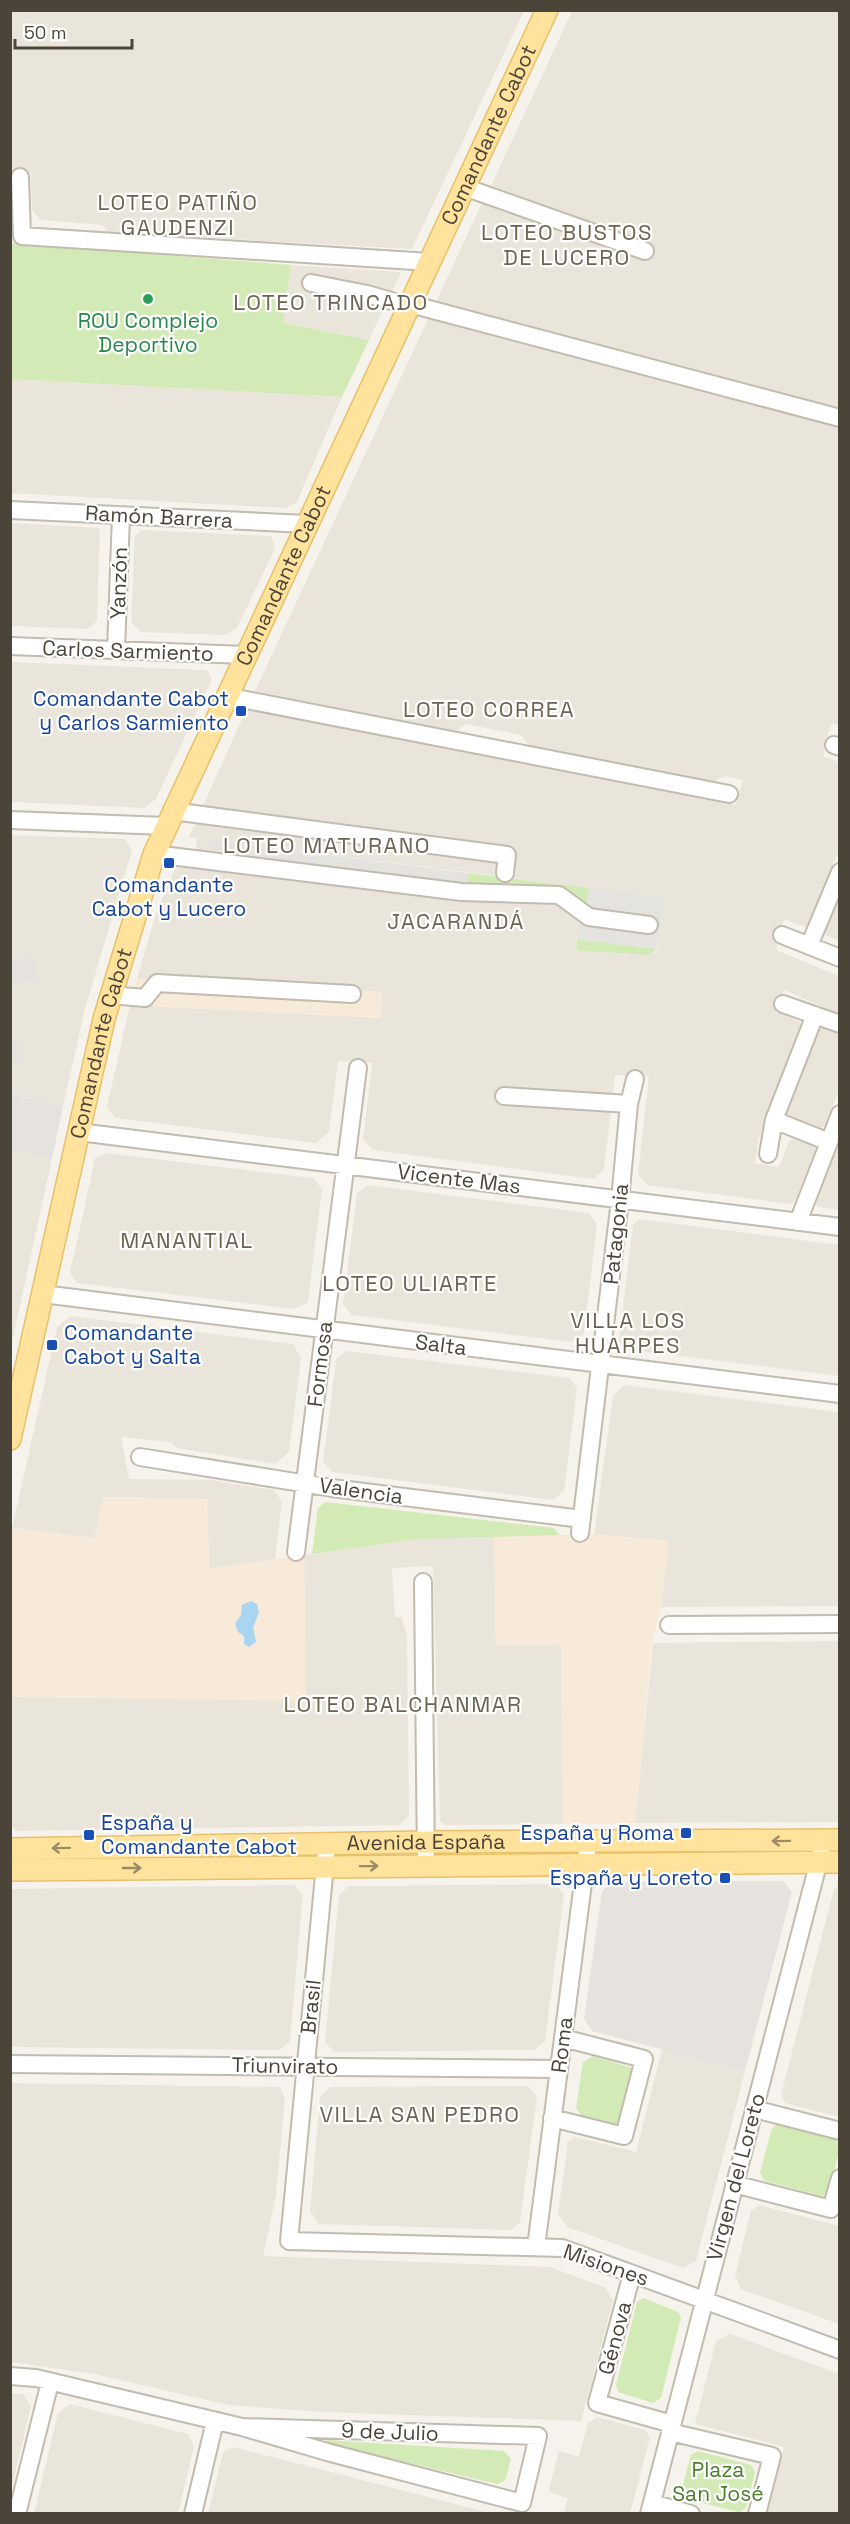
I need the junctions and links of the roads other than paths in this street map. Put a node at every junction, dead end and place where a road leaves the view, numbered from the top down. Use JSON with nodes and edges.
{"nodes":[{"id":1,"x":547,"y":10,"type":"edge"},
{"id":2,"x":20,"y":177,"type":"dead end"},
{"id":3,"x":464,"y":187,"type":"junction"},
{"id":4,"x":645,"y":251,"type":"dead end"},
{"id":5,"x":430,"y":262,"type":"junction"},
{"id":6,"x":311,"y":283,"type":"dead end"},
{"id":7,"x":409,"y":305,"type":"junction"},
{"id":8,"x":840,"y":418,"type":"edge"},
{"id":9,"x":10,"y":510,"type":"edge"},
{"id":10,"x":121,"y":516,"type":"junction"},
{"id":11,"x":307,"y":524,"type":"junction"},
{"id":12,"x":10,"y":646,"type":"edge"},
{"id":13,"x":116,"y":650,"type":"junction"},
{"id":14,"x":245,"y":655,"type":"junction"},
{"id":15,"x":226,"y":696,"type":"junction"},
{"id":16,"x":729,"y":794,"type":"dead end"},
{"id":17,"x":169,"y":818,"type":"junction"},
{"id":18,"x":10,"y":820,"type":"edge"},
{"id":19,"x":153,"y":854,"type":"junction"},
{"id":20,"x":840,"y":872,"type":"edge"},
{"id":21,"x":505,"y":873,"type":"dead end"},
{"id":22,"x":649,"y":925,"type":"dead end"},
{"id":23,"x":782,"y":935,"type":"dead end"},
{"id":24,"x":809,"y":946,"type":"junction"},
{"id":25,"x":840,"y":958,"type":"edge"},
{"id":26,"x":110,"y":994,"type":"junction"},
{"id":27,"x":352,"y":994,"type":"dead end"},
{"id":28,"x":783,"y":1004,"type":"dead end"},
{"id":29,"x":815,"y":1015,"type":"junction"},
{"id":30,"x":840,"y":1024,"type":"edge"},
{"id":31,"x":358,"y":1068,"type":"dead end"},
{"id":32,"x":635,"y":1079,"type":"dead end"},
{"id":33,"x":504,"y":1096,"type":"dead end"},
{"id":34,"x":629,"y":1104,"type":"junction"},
{"id":35,"x":840,"y":1113,"type":"edge"},
{"id":36,"x":774,"y":1120,"type":"junction"},
{"id":37,"x":79,"y":1132,"type":"junction"},
{"id":38,"x":829,"y":1142,"type":"junction"},
{"id":39,"x":768,"y":1154,"type":"dead end"},
{"id":40,"x":345,"y":1165,"type":"junction"},
{"id":41,"x":620,"y":1200,"type":"junction"},
{"id":42,"x":798,"y":1222,"type":"junction"},
{"id":43,"x":840,"y":1227,"type":"edge"},
{"id":44,"x":43,"y":1294,"type":"junction"},
{"id":45,"x":324,"y":1330,"type":"junction"},
{"id":46,"x":600,"y":1364,"type":"junction"},
{"id":47,"x":840,"y":1394,"type":"edge"},
{"id":48,"x":10,"y":1439,"type":"edge"},
{"id":49,"x":140,"y":1457,"type":"dead end"},
{"id":50,"x":304,"y":1483,"type":"junction"},
{"id":51,"x":581,"y":1526,"type":"joint"},
{"id":52,"x":296,"y":1552,"type":"dead end"},
{"id":53,"x":423,"y":1582,"type":"dead end"},
{"id":54,"x":840,"y":1624,"type":"edge"},
{"id":55,"x":669,"y":1625,"type":"dead end"},
{"id":56,"x":832,"y":1840,"type":"edge"},
{"id":57,"x":426,"y":1842,"type":"junction"},
{"id":58,"x":589,"y":1842,"type":"junction"},
{"id":59,"x":327,"y":1844,"type":"junction"},
{"id":60,"x":10,"y":1849,"type":"edge"},
{"id":61,"x":818,"y":1862,"type":"junction"},
{"id":62,"x":840,"y":1862,"type":"edge"},
{"id":63,"x":586,"y":1864,"type":"junction"},
{"id":64,"x":426,"y":1865,"type":"junction"},
{"id":65,"x":324,"y":1867,"type":"junction"},
{"id":66,"x":10,"y":1870,"type":"edge"},
{"id":67,"x":563,"y":2038,"type":"junction"},
{"id":68,"x":10,"y":2064,"type":"edge"},
{"id":69,"x":305,"y":2067,"type":"junction"},
{"id":70,"x":559,"y":2069,"type":"junction"},
{"id":71,"x":754,"y":2109,"type":"junction"},
{"id":72,"x":552,"y":2118,"type":"junction"},
{"id":73,"x":840,"y":2131,"type":"edge"},
{"id":74,"x":840,"y":2178,"type":"edge"},
{"id":75,"x":734,"y":2184,"type":"junction"},
{"id":76,"x":289,"y":2241,"type":"joint"},
{"id":77,"x":536,"y":2247,"type":"junction"},
{"id":78,"x":632,"y":2274,"type":"junction"},
{"id":79,"x":705,"y":2300,"type":"junction"},
{"id":80,"x":840,"y":2350,"type":"edge"},
{"id":81,"x":10,"y":2376,"type":"edge"},
{"id":82,"x":51,"y":2382,"type":"junction"},
{"id":83,"x":215,"y":2421,"type":"junction"},
{"id":84,"x":242,"y":2427,"type":"junction"},
{"id":85,"x":671,"y":2428,"type":"junction"},
{"id":86,"x":651,"y":2508,"type":"edge"},
{"id":87,"x":17,"y":2514,"type":"edge"},
{"id":88,"x":193,"y":2514,"type":"edge"},
{"id":89,"x":691,"y":2514,"type":"edge"},
{"id":90,"x":757,"y":2514,"type":"edge"}],
"edges":[{"from":1,"to":3,"type":"main road","name":"Comandante Cabot"},
{"from":2,"to":5,"type":"street"},
{"from":3,"to":4,"type":"street"},
{"from":3,"to":5,"type":"main road","name":"Comandante Cabot"},
{"from":5,"to":7,"type":"main road","name":"Comandante Cabot"},
{"from":6,"to":7,"type":"street"},
{"from":7,"to":8,"type":"street"},
{"from":7,"to":11,"type":"main road","name":"Comandante Cabot"},
{"from":9,"to":10,"type":"street","name":"Ramón Barrera"},
{"from":10,"to":11,"type":"street","name":"Ramón Barrera"},
{"from":10,"to":13,"type":"street","name":"Yanzón"},
{"from":11,"to":14,"type":"main road","name":"Comandante Cabot"},
{"from":12,"to":13,"type":"street","name":"Carlos Sarmiento"},
{"from":13,"to":14,"type":"street","name":"Carlos Sarmiento"},
{"from":14,"to":15,"type":"main road","name":"Comandante Cabot"},
{"from":15,"to":16,"type":"street"},
{"from":15,"to":17,"type":"main road","name":"Comandante Cabot"},
{"from":17,"to":18,"type":"street"},
{"from":17,"to":19,"type":"main road","name":"Comandante Cabot"},
{"from":17,"to":21,"type":"street"},
{"from":19,"to":22,"type":"street"},
{"from":19,"to":26,"type":"main road","name":"Comandante Cabot"},
{"from":20,"to":24,"type":"street"},
{"from":23,"to":24,"type":"street"},
{"from":24,"to":25,"type":"street"},
{"from":26,"to":27,"type":"street"},
{"from":26,"to":37,"type":"main road","name":"Comandante Cabot"},
{"from":28,"to":29,"type":"street"},
{"from":29,"to":30,"type":"street"},
{"from":29,"to":36,"type":"street"},
{"from":31,"to":40,"type":"street","name":"Formosa"},
{"from":32,"to":34,"type":"street","name":"Patagonia"},
{"from":33,"to":34,"type":"street"},
{"from":34,"to":41,"type":"street","name":"Patagonia"},
{"from":35,"to":38,"type":"street"},
{"from":36,"to":38,"type":"street"},
{"from":36,"to":39,"type":"street"},
{"from":37,"to":40,"type":"street","name":"Vicente Mas"},
{"from":37,"to":44,"type":"main road","name":"Comandante Cabot"},
{"from":38,"to":42,"type":"street"},
{"from":40,"to":41,"type":"street","name":"Vicente Mas"},
{"from":40,"to":45,"type":"street","name":"Formosa"},
{"from":41,"to":42,"type":"street","name":"Vicente Mas"},
{"from":41,"to":46,"type":"street","name":"Patagonia"},
{"from":42,"to":43,"type":"street","name":"Vicente Mas"},
{"from":44,"to":45,"type":"street","name":"Salta"},
{"from":44,"to":48,"type":"main road","name":"Comandante Cabot"},
{"from":45,"to":46,"type":"street","name":"Salta"},
{"from":45,"to":50,"type":"street","name":"Formosa"},
{"from":46,"to":47,"type":"street","name":"Salta"},
{"from":46,"to":51,"type":"street","name":"Patagonia"},
{"from":49,"to":50,"type":"street","name":"Valencia"},
{"from":50,"to":51,"type":"street","name":"Valencia"},
{"from":50,"to":52,"type":"street","name":"Formosa"},
{"from":53,"to":57,"type":"street"},
{"from":54,"to":55,"type":"street"},
{"from":56,"to":58,"type":"main road","name":"Avenida España","one_way":true},
{"from":56,"to":61,"type":"street","name":"Virgen del Loreto"},
{"from":57,"to":58,"type":"main road","name":"Avenida España"},
{"from":57,"to":59,"type":"main road","name":"Avenida España"},
{"from":57,"to":64,"type":"street"},
{"from":58,"to":63,"type":"street","name":"Roma"},
{"from":59,"to":60,"type":"main road","name":"Avenida España","one_way":true},
{"from":59,"to":65,"type":"street","name":"Brasil"},
{"from":61,"to":62,"type":"main road","name":"Avenida España"},
{"from":61,"to":63,"type":"main road","name":"Avenida España"},
{"from":61,"to":71,"type":"street","name":"Virgen del Loreto"},
{"from":63,"to":64,"type":"main road","name":"Avenida España"},
{"from":63,"to":67,"type":"street","name":"Roma"},
{"from":65,"to":64,"type":"main road","name":"Avenida España","one_way":true},
{"from":66,"to":65,"type":"main road","name":"Avenida España","one_way":true},
{"from":65,"to":69,"type":"street","name":"Brasil"},
{"from":67,"to":70,"type":"street","name":"Roma"},
{"from":67,"to":72,"type":"street"},
{"from":68,"to":69,"type":"street","name":"Triunvirato"},
{"from":69,"to":70,"type":"street","name":"Triunvirato"},
{"from":69,"to":76,"type":"street","name":"Brasil"},
{"from":70,"to":72,"type":"street","name":"Roma"},
{"from":71,"to":73,"type":"street"},
{"from":71,"to":75,"type":"street","name":"Virgen del Loreto"},
{"from":72,"to":77,"type":"street","name":"Roma"},
{"from":74,"to":75,"type":"street"},
{"from":75,"to":79,"type":"street","name":"Virgen del Loreto"},
{"from":76,"to":77,"type":"street","name":"Misiones"},
{"from":77,"to":78,"type":"street","name":"Misiones"},
{"from":78,"to":79,"type":"street","name":"Misiones"},
{"from":78,"to":85,"type":"street","name":"Génova"},
{"from":79,"to":80,"type":"street","name":"Misiones"},
{"from":79,"to":85,"type":"street","name":"Virgen del Loreto"},
{"from":81,"to":82,"type":"street","name":"9 de Julio"},
{"from":82,"to":83,"type":"street","name":"9 de Julio"},
{"from":82,"to":87,"type":"street"},
{"from":83,"to":84,"type":"street","name":"9 de Julio"},
{"from":83,"to":88,"type":"street"},
{"from":84,"to":84,"type":"street","name":"9 de Julio"},
{"from":85,"to":86,"type":"street","name":"Virgen del Loreto"},
{"from":85,"to":90,"type":"street"},
{"from":86,"to":89,"type":"street"}]}
